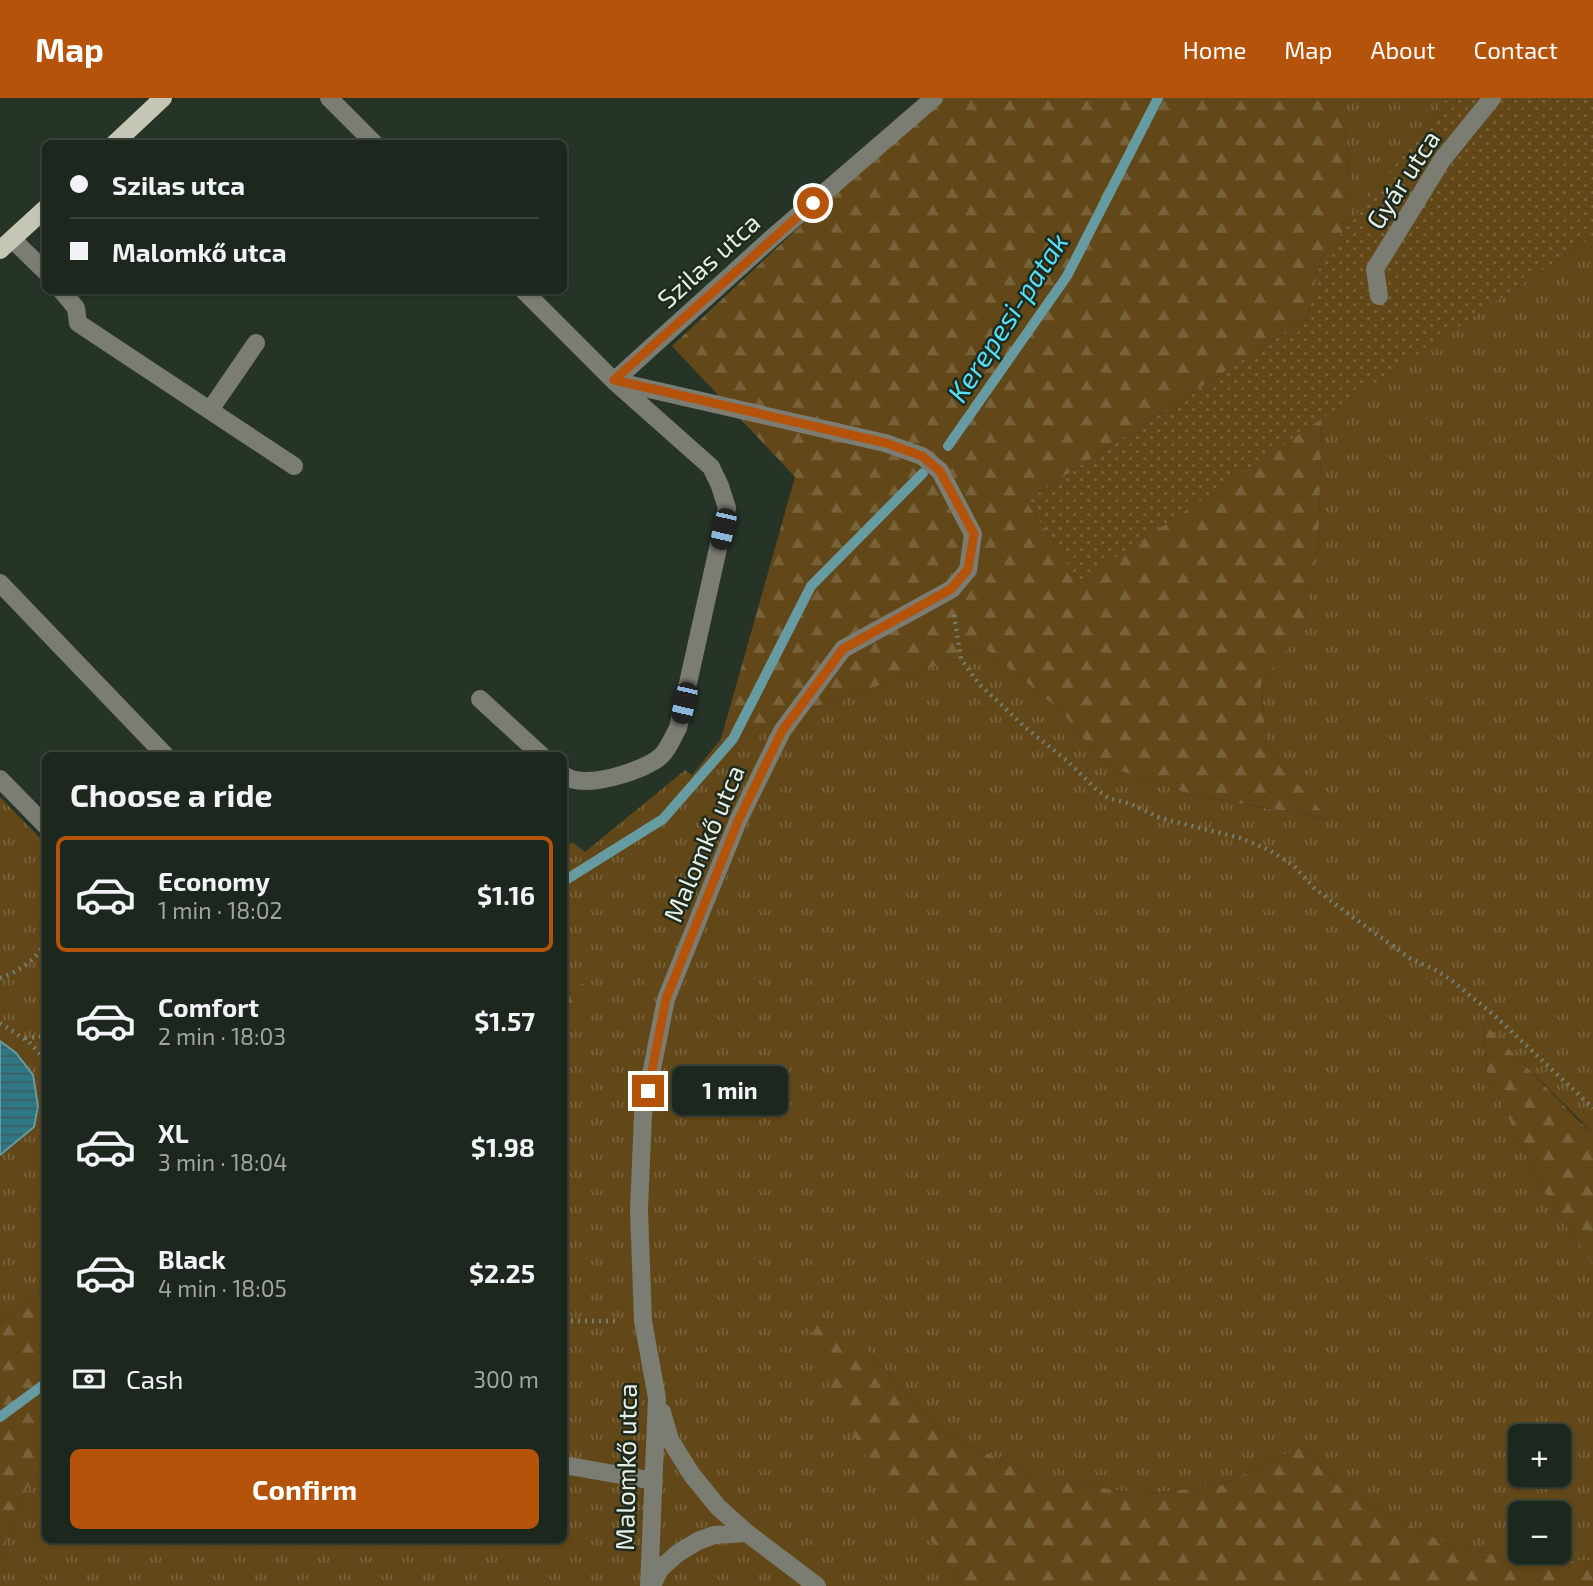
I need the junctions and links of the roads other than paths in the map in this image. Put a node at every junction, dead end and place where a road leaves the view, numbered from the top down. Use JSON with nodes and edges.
{"nodes":[{"id":1,"x":163,"y":98,"type":"edge"},
{"id":2,"x":329,"y":98,"type":"edge"},
{"id":3,"x":934,"y":98,"type":"edge"},
{"id":4,"x":1492,"y":98,"type":"edge"},
{"id":5,"x":118,"y":140,"type":"edge"},
{"id":6,"x":371,"y":140,"type":"edge"},
{"id":7,"x":42,"y":212,"type":"edge"},
{"id":8,"x":6,"y":244,"type":"edge"},
{"id":9,"x":42,"y":269,"type":"edge"},
{"id":10,"x":64,"y":294,"type":"edge"},
{"id":11,"x":527,"y":294,"type":"edge"},
{"id":12,"x":1379,"y":296,"type":"dead end"},
{"id":13,"x":256,"y":344,"type":"dead end"},
{"id":14,"x":614,"y":380,"type":"junction"},
{"id":15,"x":210,"y":410,"type":"junction"},
{"id":16,"x":294,"y":466,"type":"dead end"},
{"id":17,"x":0,"y":583,"type":"edge"},
{"id":18,"x":480,"y":699,"type":"dead end"},
{"id":19,"x":162,"y":752,"type":"edge"},
{"id":20,"x":538,"y":752,"type":"edge"},
{"id":21,"x":0,"y":779,"type":"edge"},
{"id":22,"x":567,"y":779,"type":"edge"},
{"id":23,"x":42,"y":822,"type":"edge"},
{"id":24,"x":657,"y":1398,"type":"junction"},
{"id":25,"x":567,"y":1466,"type":"edge"},
{"id":26,"x":654,"y":1481,"type":"junction"},
{"id":27,"x":747,"y":1533,"type":"junction"},
{"id":28,"x":651,"y":1586,"type":"edge"},
{"id":29,"x":817,"y":1586,"type":"edge"}],
"edges":[{"from":1,"to":5,"type":"main road"},
{"from":2,"to":6,"type":"street"},
{"from":3,"to":14,"type":"street","name":"Szilas utca"},
{"from":4,"to":12,"type":"street","name":"Gyár utca"},
{"from":7,"to":8,"type":"main road"},
{"from":8,"to":9,"type":"street"},
{"from":10,"to":15,"type":"street"},
{"from":11,"to":14,"type":"street"},
{"from":13,"to":15,"type":"street"},
{"from":14,"to":22,"type":"street"},
{"from":14,"to":24,"type":"street","name":"Malomkő utca"},
{"from":15,"to":16,"type":"street"},
{"from":17,"to":19,"type":"street"},
{"from":18,"to":20,"type":"street"},
{"from":21,"to":23,"type":"street"},
{"from":24,"to":26,"type":"street","name":"Malomkő utca"},
{"from":24,"to":27,"type":"street"},
{"from":25,"to":26,"type":"street"},
{"from":26,"to":28,"type":"street","name":"Malomkő utca"},
{"from":27,"to":28,"type":"street"},
{"from":27,"to":29,"type":"street"}]}
